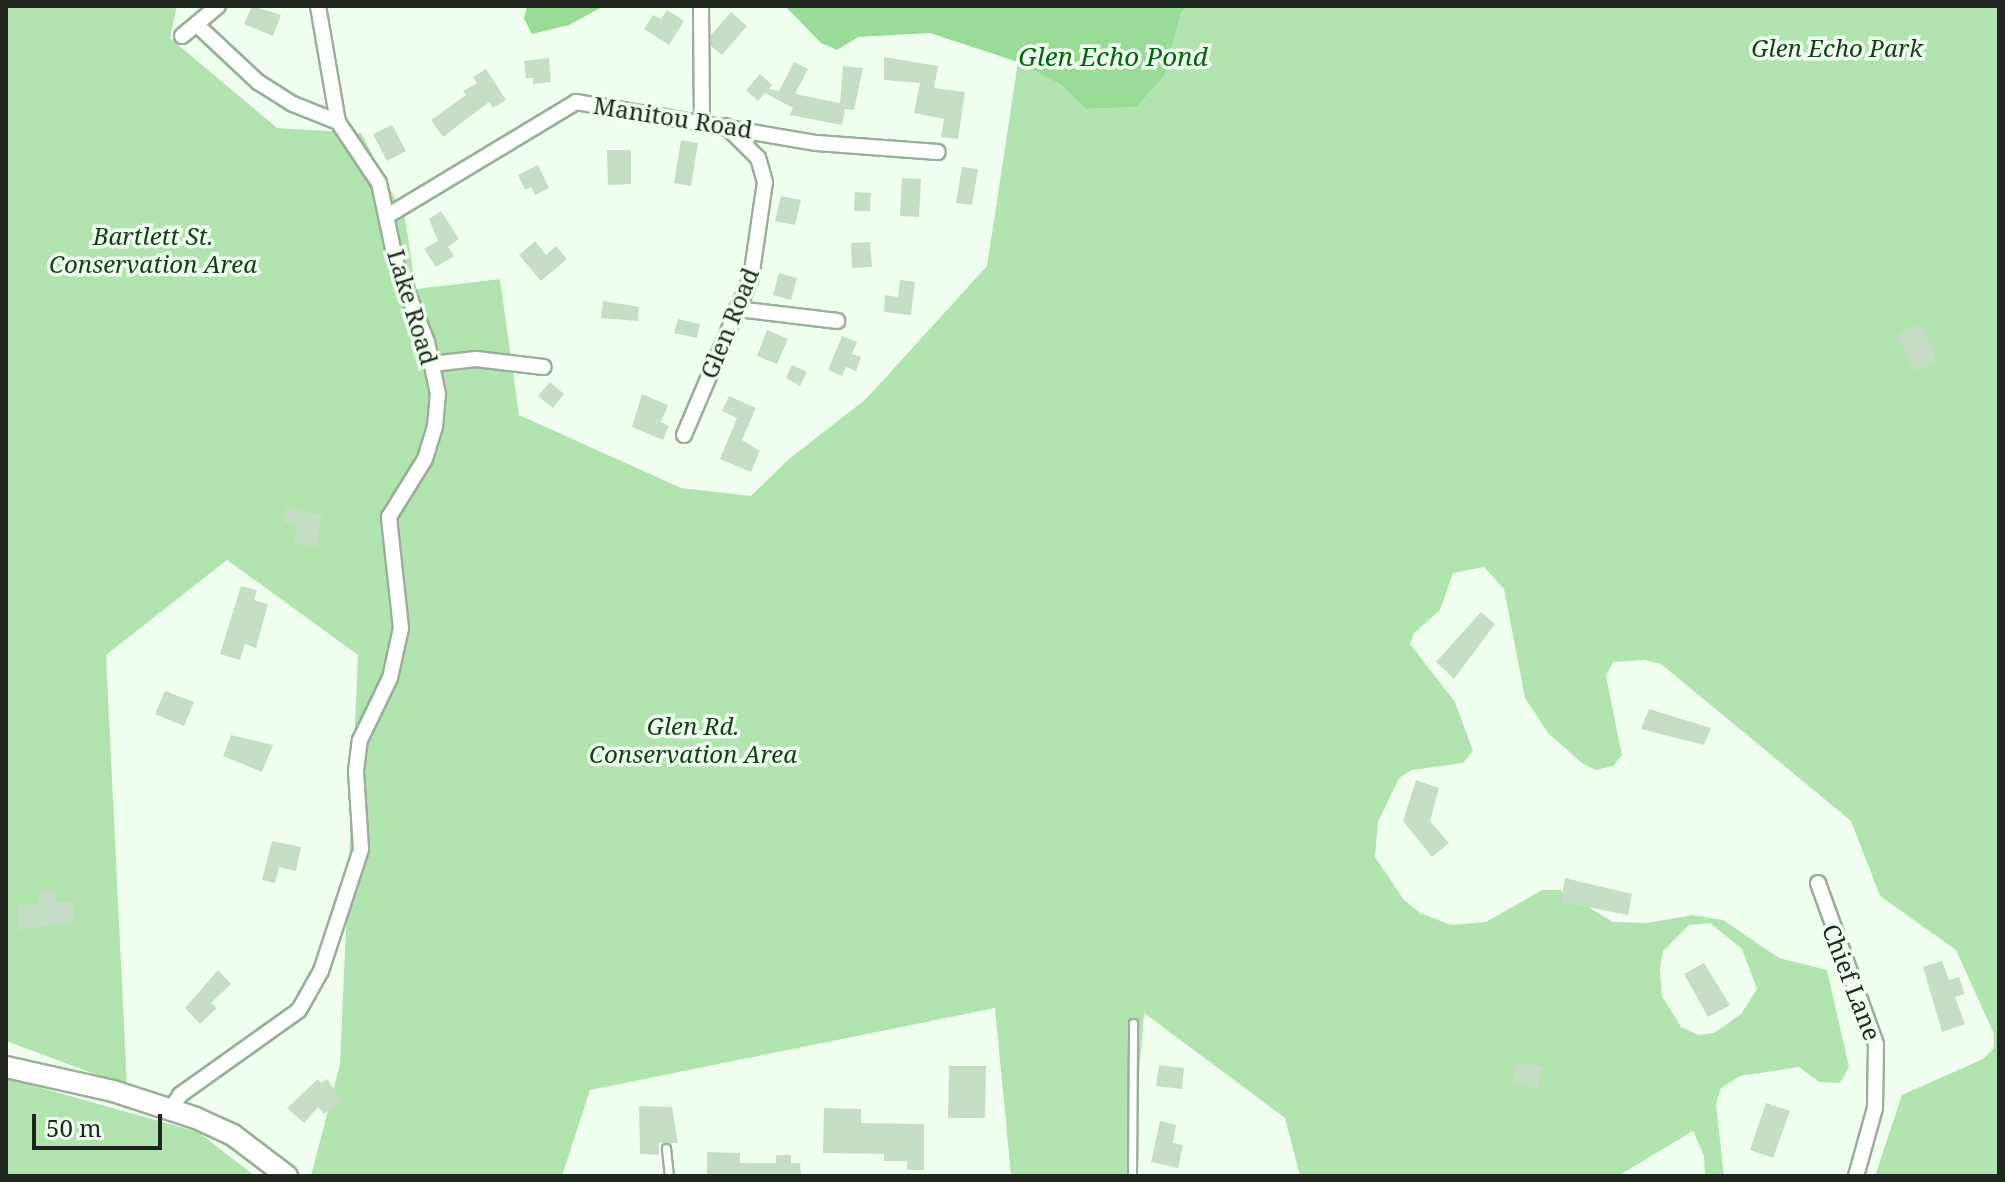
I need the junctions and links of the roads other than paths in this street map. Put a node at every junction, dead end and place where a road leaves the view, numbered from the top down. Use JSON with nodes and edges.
{"nodes":[{"id":1,"x":218,"y":6,"type":"edge"},
{"id":2,"x":318,"y":6,"type":"edge"},
{"id":3,"x":701,"y":6,"type":"edge"},
{"id":4,"x":196,"y":24,"type":"junction"},
{"id":5,"x":182,"y":36,"type":"dead end"},
{"id":6,"x":338,"y":122,"type":"junction"},
{"id":7,"x":702,"y":122,"type":"junction"},
{"id":8,"x":726,"y":126,"type":"junction"},
{"id":9,"x":938,"y":152,"type":"dead end"},
{"id":10,"x":389,"y":215,"type":"junction"},
{"id":11,"x":737,"y":309,"type":"junction"},
{"id":12,"x":837,"y":321,"type":"dead end"},
{"id":13,"x":432,"y":364,"type":"junction"},
{"id":14,"x":544,"y":367,"type":"dead end"},
{"id":15,"x":684,"y":435,"type":"dead end"},
{"id":16,"x":1818,"y":883,"type":"dead end"},
{"id":17,"x":1133,"y":1023,"type":"dead end"},
{"id":18,"x":6,"y":1067,"type":"edge"},
{"id":19,"x":171,"y":1109,"type":"junction"},
{"id":20,"x":666,"y":1148,"type":"dead end"},
{"id":21,"x":287,"y":1176,"type":"edge"},
{"id":22,"x":669,"y":1176,"type":"edge"},
{"id":23,"x":1132,"y":1176,"type":"edge"},
{"id":24,"x":1856,"y":1176,"type":"edge"}],
"edges":[{"from":1,"to":4,"type":"street"},
{"from":2,"to":6,"type":"street"},
{"from":3,"to":7,"type":"street"},
{"from":4,"to":5,"type":"street"},
{"from":4,"to":6,"type":"street"},
{"from":6,"to":10,"type":"street","name":"Lake Road"},
{"from":7,"to":8,"type":"street","name":"Manitou Road"},
{"from":7,"to":10,"type":"street","name":"Manitou Road"},
{"from":8,"to":9,"type":"street","name":"Manitou Road"},
{"from":8,"to":11,"type":"street","name":"Glen Road"},
{"from":10,"to":13,"type":"street","name":"Lake Road"},
{"from":11,"to":12,"type":"street"},
{"from":11,"to":15,"type":"street","name":"Glen Road"},
{"from":13,"to":14,"type":"street"},
{"from":13,"to":19,"type":"street","name":"Lake Road"},
{"from":16,"to":24,"type":"street","name":"Chief Lane"},
{"from":17,"to":23,"type":"lane"},
{"from":18,"to":19,"type":"street"},
{"from":19,"to":21,"type":"street"},
{"from":20,"to":22,"type":"lane"}]}
